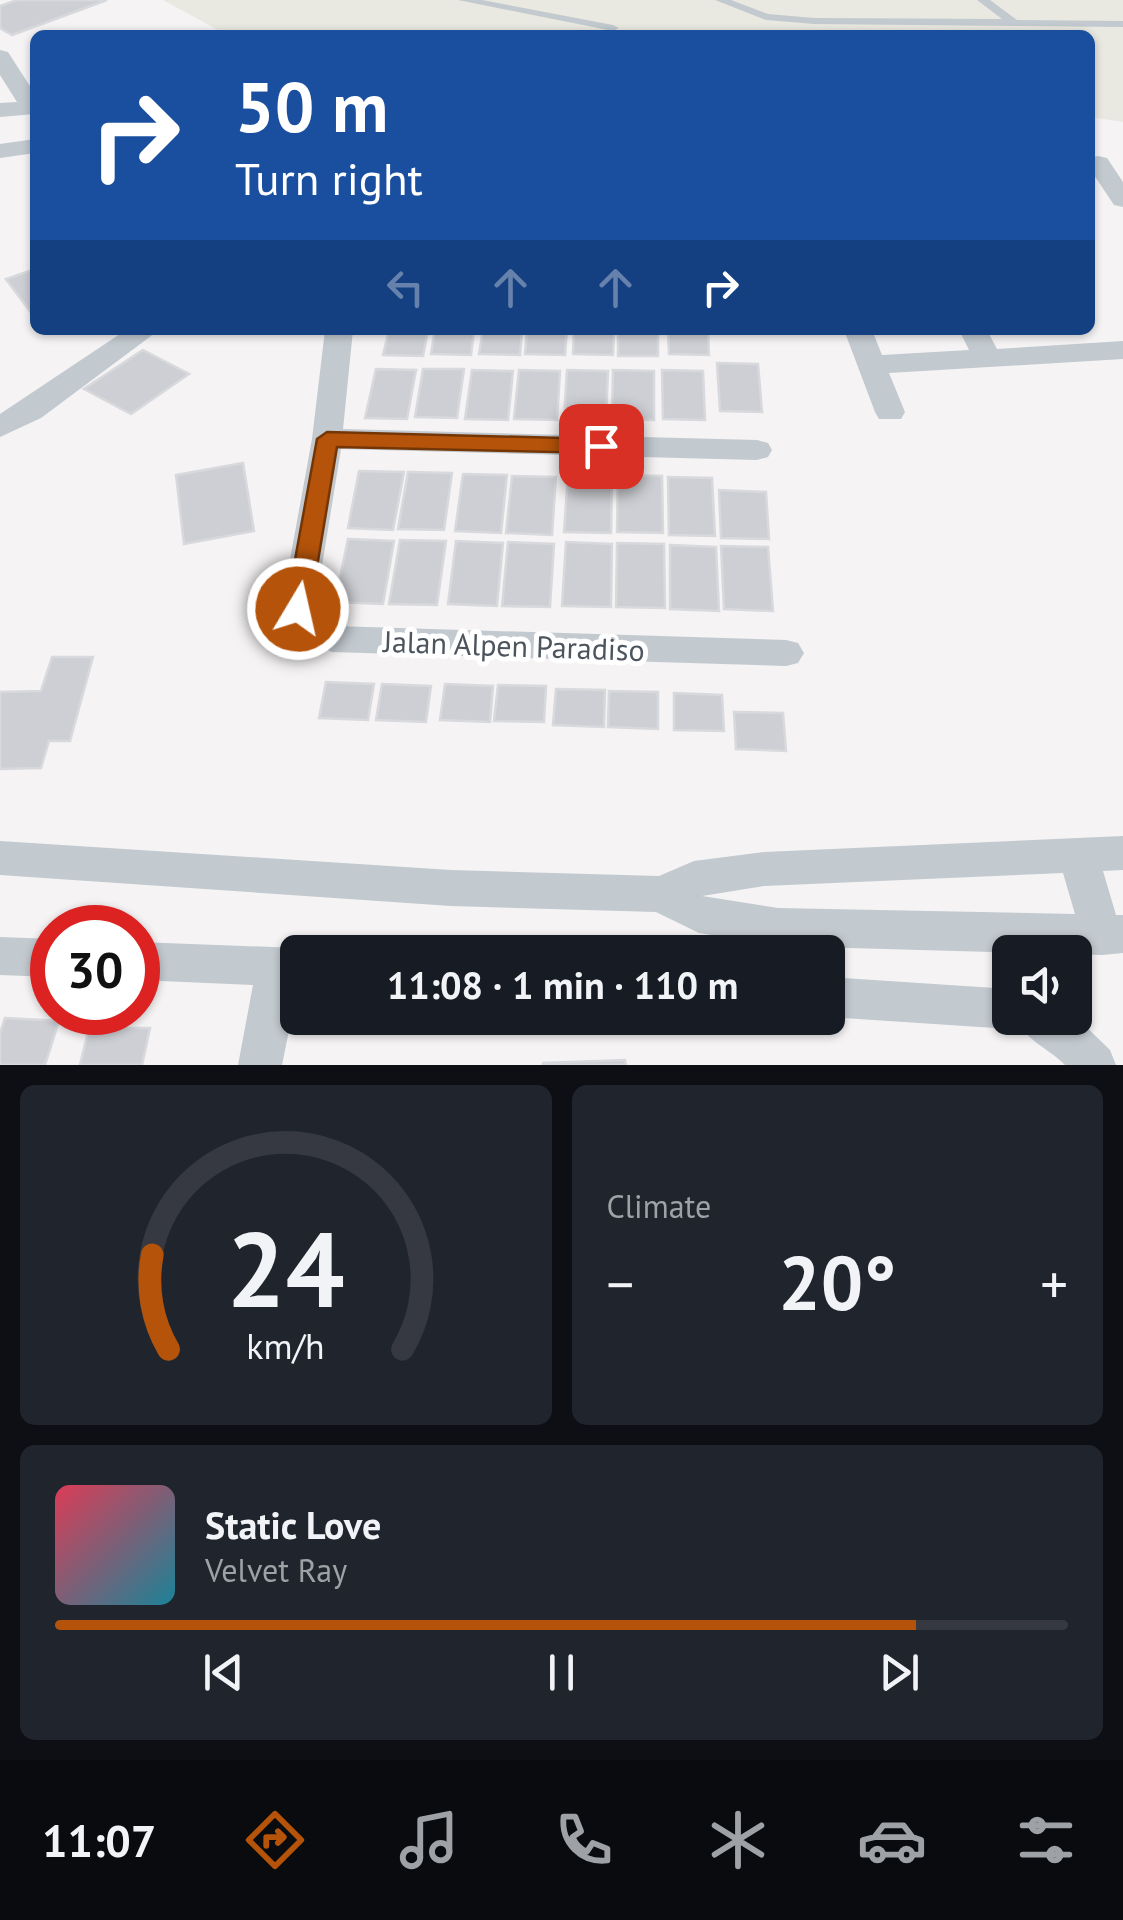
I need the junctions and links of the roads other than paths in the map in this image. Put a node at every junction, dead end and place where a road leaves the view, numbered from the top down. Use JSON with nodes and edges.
{"nodes":[{"id":1,"x":464,"y":0,"type":"edge"},
{"id":2,"x":721,"y":0,"type":"edge"},
{"id":3,"x":983,"y":0,"type":"edge"},
{"id":4,"x":1016,"y":24,"type":"junction"},
{"id":5,"x":1123,"y":24,"type":"edge"},
{"id":6,"x":613,"y":28,"type":"dead end"},
{"id":7,"x":0,"y":56,"type":"edge"},
{"id":8,"x":30,"y":101,"type":"edge"},
{"id":9,"x":30,"y":106,"type":"edge"},
{"id":10,"x":0,"y":110,"type":"edge"},
{"id":11,"x":30,"y":147,"type":"edge"},
{"id":12,"x":0,"y":152,"type":"edge"},
{"id":13,"x":1104,"y":164,"type":"edge"},
{"id":14,"x":1123,"y":200,"type":"edge"},
{"id":15,"x":138,"y":335,"type":"edge"},
{"id":16,"x":338,"y":335,"type":"edge"},
{"id":17,"x":860,"y":335,"type":"edge"},
{"id":18,"x":976,"y":335,"type":"edge"},
{"id":19,"x":1104,"y":344,"type":"edge"},
{"id":20,"x":987,"y":358,"type":"junction"},
{"id":21,"x":872,"y":365,"type":"junction"},
{"id":22,"x":890,"y":412,"type":"dead end"},
{"id":23,"x":0,"y":427,"type":"edge"},
{"id":24,"x":327,"y":439,"type":"junction"},
{"id":25,"x":757,"y":450,"type":"dead end"},
{"id":26,"x":786,"y":652,"type":"dead end"},
{"id":27,"x":1123,"y":853,"type":"edge"},
{"id":28,"x":1078,"y":856,"type":"junction"},
{"id":29,"x":0,"y":858,"type":"edge"},
{"id":30,"x":662,"y":894,"type":"junction"},
{"id":31,"x":1113,"y":935,"type":"edge"},
{"id":32,"x":0,"y":956,"type":"edge"},
{"id":33,"x":30,"y":957,"type":"edge"},
{"id":34,"x":160,"y":962,"type":"edge"},
{"id":35,"x":280,"y":966,"type":"edge"},
{"id":36,"x":280,"y":994,"type":"edge"},
{"id":37,"x":845,"y":998,"type":"edge"},
{"id":38,"x":992,"y":1008,"type":"edge"},
{"id":39,"x":1066,"y":1035,"type":"edge"},
{"id":40,"x":260,"y":1065,"type":"edge"},
{"id":41,"x":1094,"y":1065,"type":"edge"}],
"edges":[{"from":1,"to":6,"type":"lane"},
{"from":2,"to":4,"type":"lane"},
{"from":3,"to":4,"type":"lane"},
{"from":4,"to":5,"type":"lane"},
{"from":7,"to":8,"type":"street"},
{"from":9,"to":10,"type":"street"},
{"from":11,"to":12,"type":"street"},
{"from":13,"to":14,"type":"street"},
{"from":15,"to":23,"type":"street"},
{"from":16,"to":24,"type":"street","name":"Jalan Alpen Paradiso"},
{"from":17,"to":21,"type":"street"},
{"from":18,"to":20,"type":"street"},
{"from":19,"to":20,"type":"street"},
{"from":20,"to":21,"type":"street"},
{"from":21,"to":22,"type":"street"},
{"from":24,"to":25,"type":"street"},
{"from":24,"to":26,"type":"street","name":"Jalan Alpen Paradiso"},
{"from":27,"to":28,"type":"street"},
{"from":28,"to":30,"type":"street"},
{"from":28,"to":31,"type":"street"},
{"from":29,"to":30,"type":"street"},
{"from":30,"to":31,"type":"street"},
{"from":32,"to":33,"type":"street"},
{"from":34,"to":35,"type":"street"},
{"from":36,"to":40,"type":"street"},
{"from":37,"to":38,"type":"street"},
{"from":39,"to":41,"type":"street"}]}
